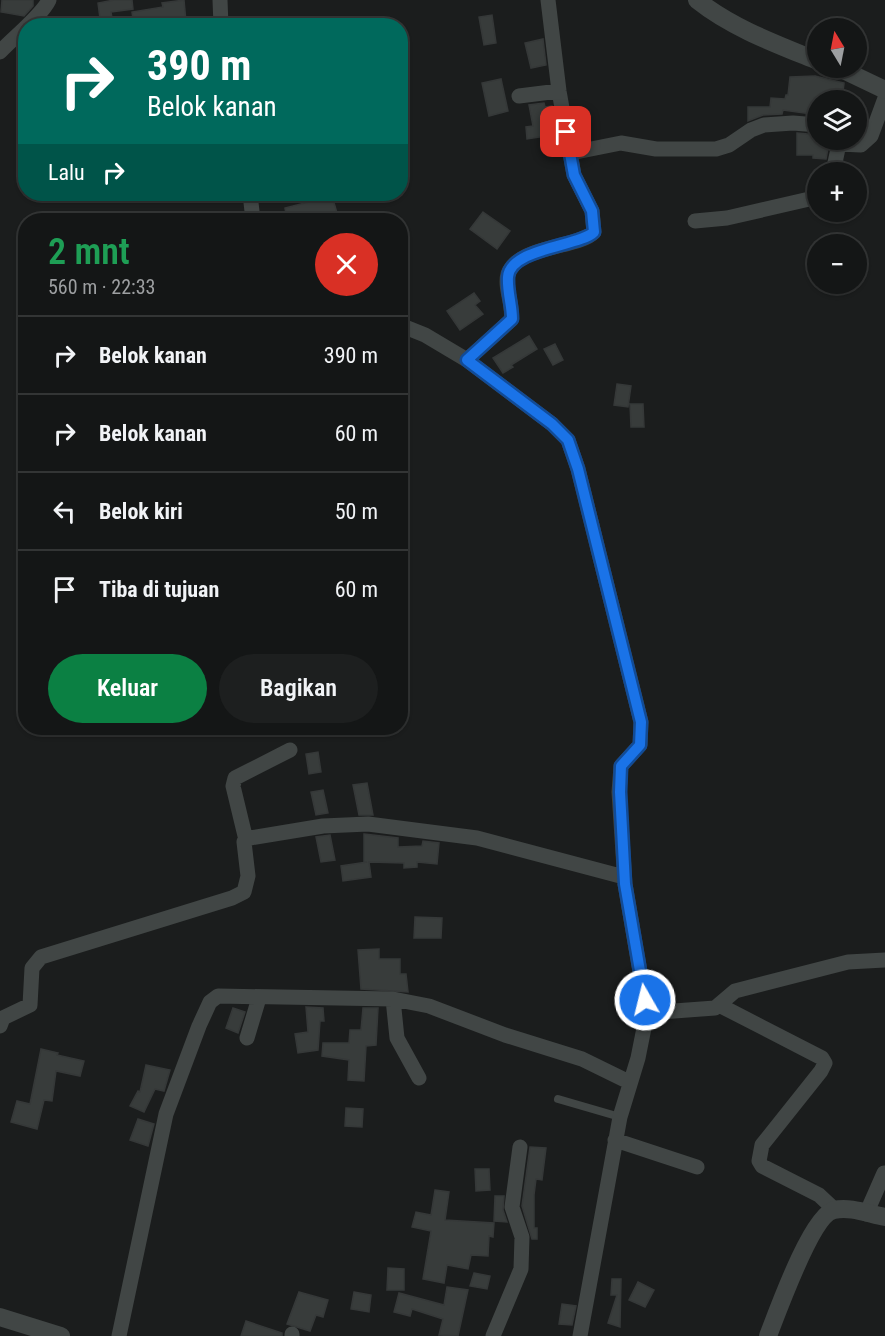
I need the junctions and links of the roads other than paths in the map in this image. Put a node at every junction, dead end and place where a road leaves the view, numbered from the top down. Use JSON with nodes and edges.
{"nodes":[{"id":1,"x":49,"y":0,"type":"edge"},
{"id":2,"x":220,"y":0,"type":"edge"},
{"id":3,"x":548,"y":0,"type":"edge"},
{"id":4,"x":697,"y":0,"type":"edge"},
{"id":5,"x":30,"y":18,"type":"edge"},
{"id":6,"x":221,"y":18,"type":"edge"},
{"id":7,"x":6,"y":33,"type":"edge"},
{"id":8,"x":0,"y":52,"type":"edge"},
{"id":9,"x":807,"y":56,"type":"edge"},
{"id":10,"x":860,"y":78,"type":"edge"},
{"id":11,"x":885,"y":90,"type":"edge"},
{"id":12,"x":559,"y":91,"type":"junction"},
{"id":13,"x":519,"y":96,"type":"dead end"},
{"id":14,"x":885,"y":98,"type":"edge"},
{"id":15,"x":807,"y":124,"type":"edge"},
{"id":16,"x":867,"y":140,"type":"edge"},
{"id":17,"x":571,"y":153,"type":"junction"},
{"id":18,"x":807,"y":200,"type":"edge"},
{"id":19,"x":694,"y":221,"type":"dead end"},
{"id":20,"x":408,"y":328,"type":"edge"},
{"id":21,"x":467,"y":360,"type":"junction"},
{"id":22,"x":290,"y":750,"type":"dead end"},
{"id":23,"x":246,"y":840,"type":"junction"},
{"id":24,"x":624,"y":877,"type":"junction"},
{"id":25,"x":885,"y":960,"type":"edge"},
{"id":26,"x":259,"y":998,"type":"junction"},
{"id":27,"x":393,"y":999,"type":"junction"},
{"id":28,"x":719,"y":1005,"type":"junction"},
{"id":29,"x":647,"y":1013,"type":"junction"},
{"id":30,"x":0,"y":1026,"type":"edge"},
{"id":31,"x":247,"y":1038,"type":"dead end"},
{"id":32,"x":420,"y":1078,"type":"dead end"},
{"id":33,"x":629,"y":1082,"type":"junction"},
{"id":34,"x":558,"y":1099,"type":"dead end"},
{"id":35,"x":620,"y":1117,"type":"junction"},
{"id":36,"x":615,"y":1140,"type":"junction"},
{"id":37,"x":520,"y":1147,"type":"dead end"},
{"id":38,"x":697,"y":1167,"type":"dead end"},
{"id":39,"x":884,"y":1173,"type":"edge"},
{"id":40,"x":835,"y":1210,"type":"junction"},
{"id":41,"x":867,"y":1214,"type":"junction"},
{"id":42,"x":885,"y":1217,"type":"edge"},
{"id":43,"x":0,"y":1317,"type":"edge"},
{"id":44,"x":61,"y":1336,"type":"edge"},
{"id":45,"x":118,"y":1336,"type":"edge"},
{"id":46,"x":493,"y":1336,"type":"edge"},
{"id":47,"x":580,"y":1336,"type":"edge"},
{"id":48,"x":768,"y":1336,"type":"edge"}],
"edges":[{"from":1,"to":5,"type":"street"},
{"from":2,"to":6,"type":"street"},
{"from":3,"to":12,"type":"street"},
{"from":4,"to":9,"type":"street"},
{"from":7,"to":8,"type":"street"},
{"from":10,"to":11,"type":"street"},
{"from":12,"to":13,"type":"street"},
{"from":12,"to":17,"type":"street"},
{"from":14,"to":16,"type":"street"},
{"from":15,"to":17,"type":"street"},
{"from":17,"to":21,"type":"street"},
{"from":18,"to":19,"type":"street"},
{"from":20,"to":21,"type":"street"},
{"from":21,"to":24,"type":"street"},
{"from":22,"to":23,"type":"street"},
{"from":23,"to":24,"type":"street"},
{"from":23,"to":30,"type":"street"},
{"from":24,"to":29,"type":"street"},
{"from":25,"to":28,"type":"street"},
{"from":26,"to":27,"type":"street"},
{"from":26,"to":31,"type":"street"},
{"from":26,"to":45,"type":"street"},
{"from":27,"to":32,"type":"street"},
{"from":27,"to":33,"type":"street"},
{"from":28,"to":29,"type":"street"},
{"from":28,"to":40,"type":"street"},
{"from":29,"to":33,"type":"street"},
{"from":33,"to":35,"type":"street"},
{"from":34,"to":35,"type":"lane"},
{"from":35,"to":36,"type":"street"},
{"from":36,"to":38,"type":"street"},
{"from":36,"to":47,"type":"street"},
{"from":37,"to":46,"type":"street"},
{"from":39,"to":41,"type":"street"},
{"from":40,"to":41,"type":"street"},
{"from":40,"to":48,"type":"street"},
{"from":41,"to":42,"type":"street"},
{"from":43,"to":44,"type":"street"}]}
